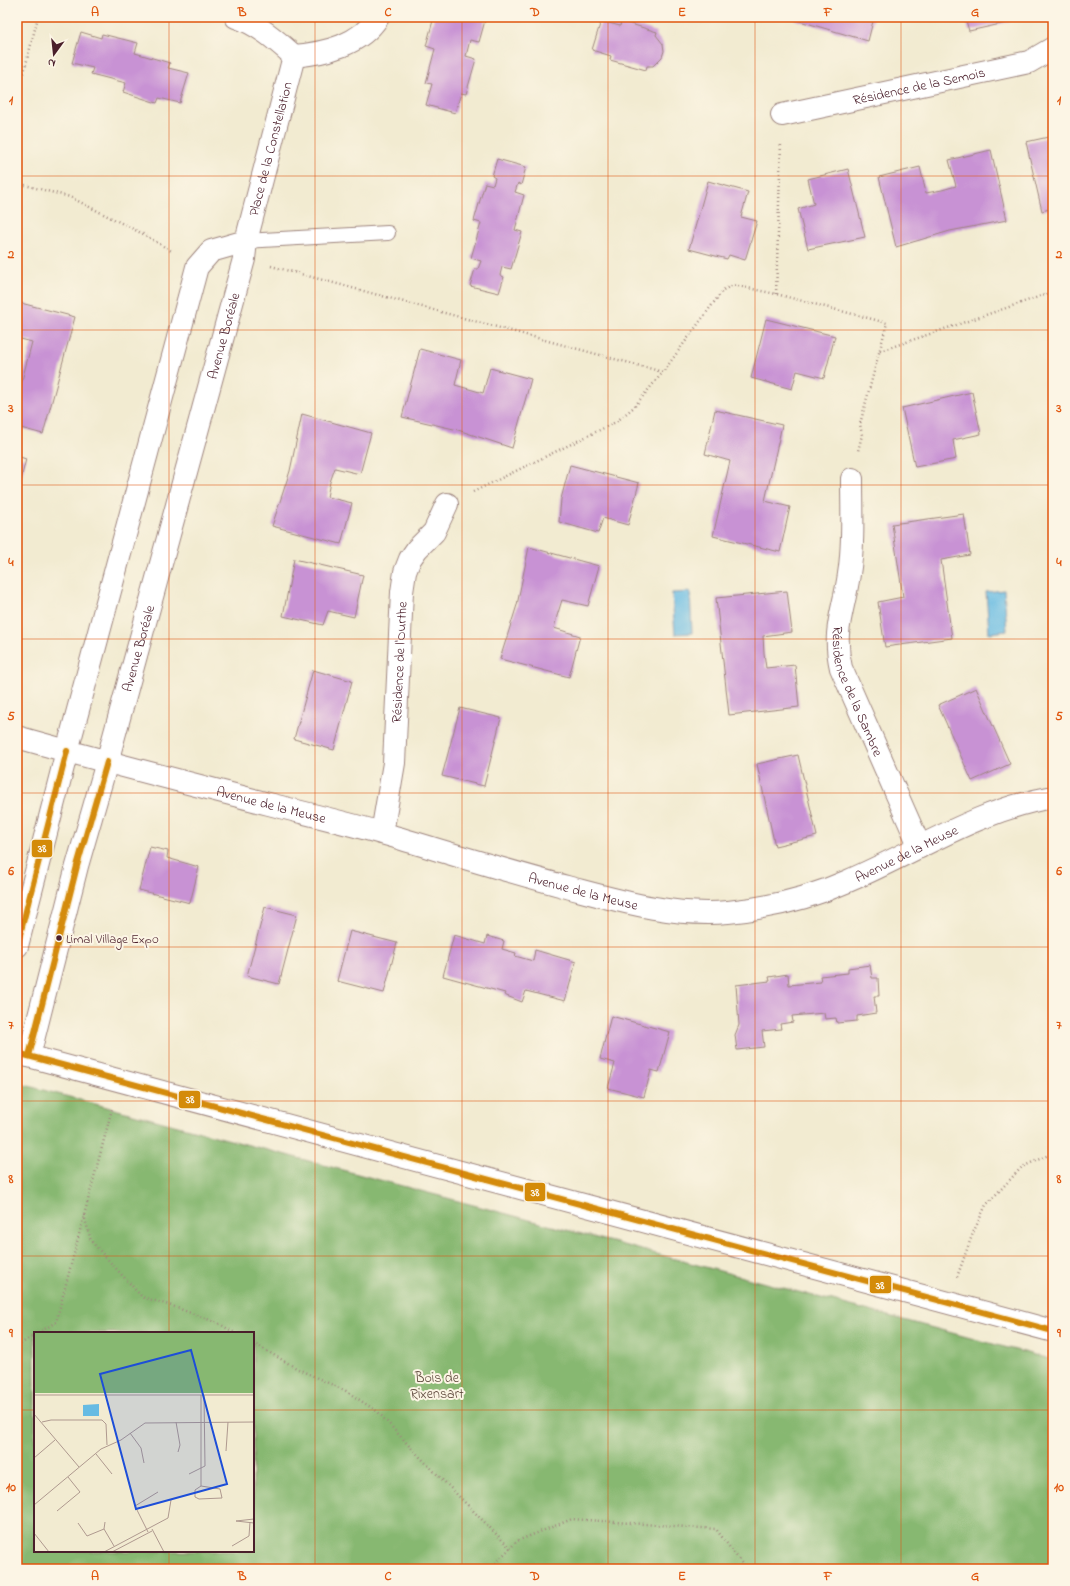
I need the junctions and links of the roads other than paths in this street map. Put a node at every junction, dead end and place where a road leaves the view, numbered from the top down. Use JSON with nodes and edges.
{"nodes":[{"id":1,"x":236,"y":17,"type":"edge"},
{"id":2,"x":378,"y":17,"type":"edge"},
{"id":3,"x":1053,"y":48,"type":"edge"},
{"id":4,"x":294,"y":56,"type":"junction"},
{"id":5,"x":782,"y":115,"type":"road end"},
{"id":6,"x":388,"y":233,"type":"dead end"},
{"id":7,"x":245,"y":250,"type":"junction"},
{"id":8,"x":852,"y":479,"type":"road end"},
{"id":9,"x":447,"y":504,"type":"road end"},
{"id":10,"x":17,"y":737,"type":"edge"},
{"id":11,"x":67,"y":751,"type":"junction"},
{"id":12,"x":107,"y":762,"type":"junction"},
{"id":13,"x":1053,"y":797,"type":"edge"},
{"id":14,"x":382,"y":833,"type":"junction"},
{"id":15,"x":920,"y":847,"type":"junction"},
{"id":16,"x":17,"y":946,"type":"edge"},
{"id":17,"x":23,"y":1054,"type":"edge"},
{"id":18,"x":1053,"y":1331,"type":"edge"}],
"edges":[{"from":1,"to":4,"type":"street"},
{"from":2,"to":4,"type":"street"},
{"from":3,"to":5,"type":"street","name":"Résidence de la Semois"},
{"from":4,"to":7,"type":"street","name":"Place de la Constellation"},
{"from":6,"to":7,"type":"lane"},
{"from":7,"to":11,"type":"street"},
{"from":7,"to":12,"type":"street","name":"Avenue Boréale"},
{"from":8,"to":15,"type":"street","name":"Résidence de la Sambre"},
{"from":9,"to":14,"type":"street","name":"Résidence de l'Ourthe"},
{"from":10,"to":11,"type":"street","name":"Avenue de la Meuse"},
{"from":11,"to":12,"type":"street","name":"Avenue de la Meuse"},
{"from":11,"to":16,"type":"street"},
{"from":12,"to":14,"type":"street","name":"Avenue de la Meuse"},
{"from":12,"to":17,"type":"street","name":"Avenue Boréale"},
{"from":13,"to":15,"type":"street","name":"Avenue de la Meuse"},
{"from":14,"to":15,"type":"street","name":"Avenue de la Meuse"},
{"from":17,"to":18,"type":"street"}]}
